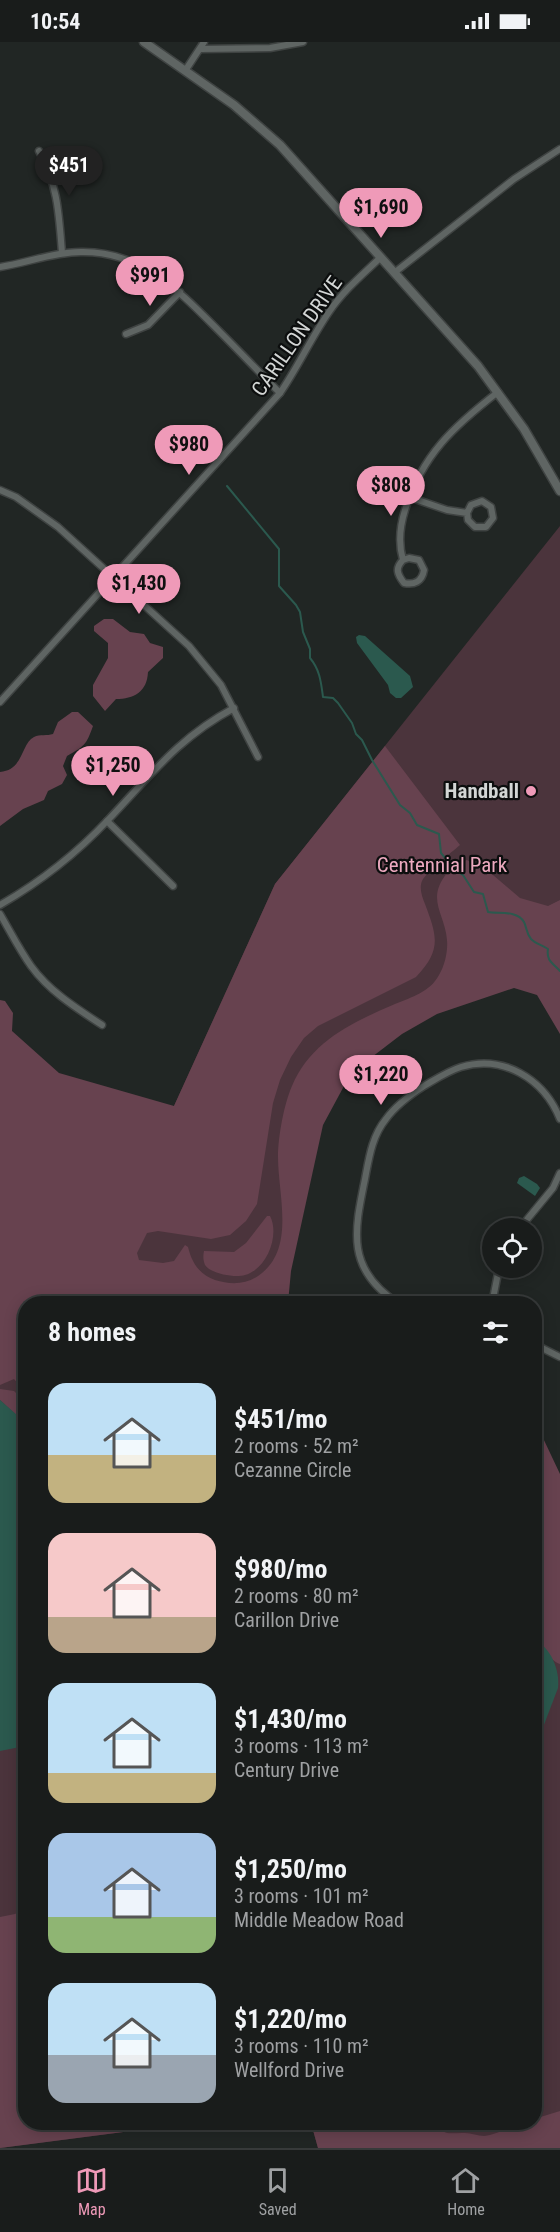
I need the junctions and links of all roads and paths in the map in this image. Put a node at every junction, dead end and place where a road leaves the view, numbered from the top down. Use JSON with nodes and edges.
{"nodes":[{"id":1,"x":144,"y":42,"type":"edge"},
{"id":2,"x":204,"y":42,"type":"edge"},
{"id":3,"x":303,"y":42,"type":"edge"},
{"id":4,"x":201,"y":49,"type":"junction"},
{"id":5,"x":185,"y":71,"type":"junction"},
{"id":6,"x":560,"y":149,"type":"edge"},
{"id":7,"x":39,"y":151,"type":"dead end"},
{"id":8,"x":62,"y":253,"type":"junction"},
{"id":9,"x":380,"y":258,"type":"junction"},
{"id":10,"x":0,"y":267,"type":"edge"},
{"id":11,"x":394,"y":273,"type":"junction"},
{"id":12,"x":180,"y":292,"type":"junction"},
{"id":13,"x":126,"y":334,"type":"dead end"},
{"id":14,"x":498,"y":392,"type":"junction"},
{"id":15,"x":280,"y":393,"type":"junction"},
{"id":16,"x":0,"y":490,"type":"edge"},
{"id":17,"x":560,"y":490,"type":"edge"},
{"id":18,"x":409,"y":497,"type":"junction"},
{"id":19,"x":467,"y":513,"type":"junction"},
{"id":20,"x":403,"y":560,"type":"junction"},
{"id":21,"x":114,"y":578,"type":"junction"},
{"id":22,"x":0,"y":702,"type":"edge"},
{"id":23,"x":234,"y":708,"type":"junction"},
{"id":24,"x":258,"y":756,"type":"dead end"},
{"id":25,"x":107,"y":821,"type":"junction"},
{"id":26,"x":173,"y":886,"type":"dead end"},
{"id":27,"x":0,"y":905,"type":"edge"},
{"id":28,"x":0,"y":914,"type":"edge"},
{"id":29,"x":102,"y":1025,"type":"dead end"},
{"id":30,"x":560,"y":1119,"type":"edge"},
{"id":31,"x":560,"y":1173,"type":"edge"},
{"id":32,"x":528,"y":1218,"type":"edge"},
{"id":33,"x":497,"y":1278,"type":"edge"},
{"id":34,"x":388,"y":1296,"type":"edge"},
{"id":35,"x":494,"y":1296,"type":"edge"},
{"id":36,"x":542,"y":1348,"type":"edge"},
{"id":37,"x":560,"y":1357,"type":"edge"}],
"edges":[{"from":1,"to":5,"type":"street"},
{"from":2,"to":4,"type":"street"},
{"from":3,"to":4,"type":"street"},
{"from":4,"to":5,"type":"street"},
{"from":5,"to":9,"type":"street"},
{"from":6,"to":11,"type":"street"},
{"from":7,"to":8,"type":"street"},
{"from":8,"to":10,"type":"street"},
{"from":8,"to":12,"type":"street"},
{"from":9,"to":11,"type":"street"},
{"from":9,"to":15,"type":"street","name":"CARILLON DRIVE"},
{"from":11,"to":14,"type":"street"},
{"from":12,"to":13,"type":"street"},
{"from":12,"to":15,"type":"street"},
{"from":14,"to":17,"type":"street"},
{"from":14,"to":18,"type":"street"},
{"from":15,"to":21,"type":"street","name":"CARILLON DRIVE"},
{"from":16,"to":21,"type":"street"},
{"from":18,"to":19,"type":"street"},
{"from":18,"to":20,"type":"street"},
{"from":19,"to":19,"type":"street"},
{"from":20,"to":20,"type":"street"},
{"from":21,"to":22,"type":"street","name":"CARILLON DRIVE"},
{"from":21,"to":23,"type":"street"},
{"from":23,"to":24,"type":"street"},
{"from":23,"to":25,"type":"street"},
{"from":25,"to":26,"type":"street"},
{"from":25,"to":27,"type":"street"},
{"from":28,"to":29,"type":"street"},
{"from":30,"to":34,"type":"street"},
{"from":31,"to":32,"type":"street"},
{"from":33,"to":35,"type":"street"},
{"from":36,"to":37,"type":"street"}]}
